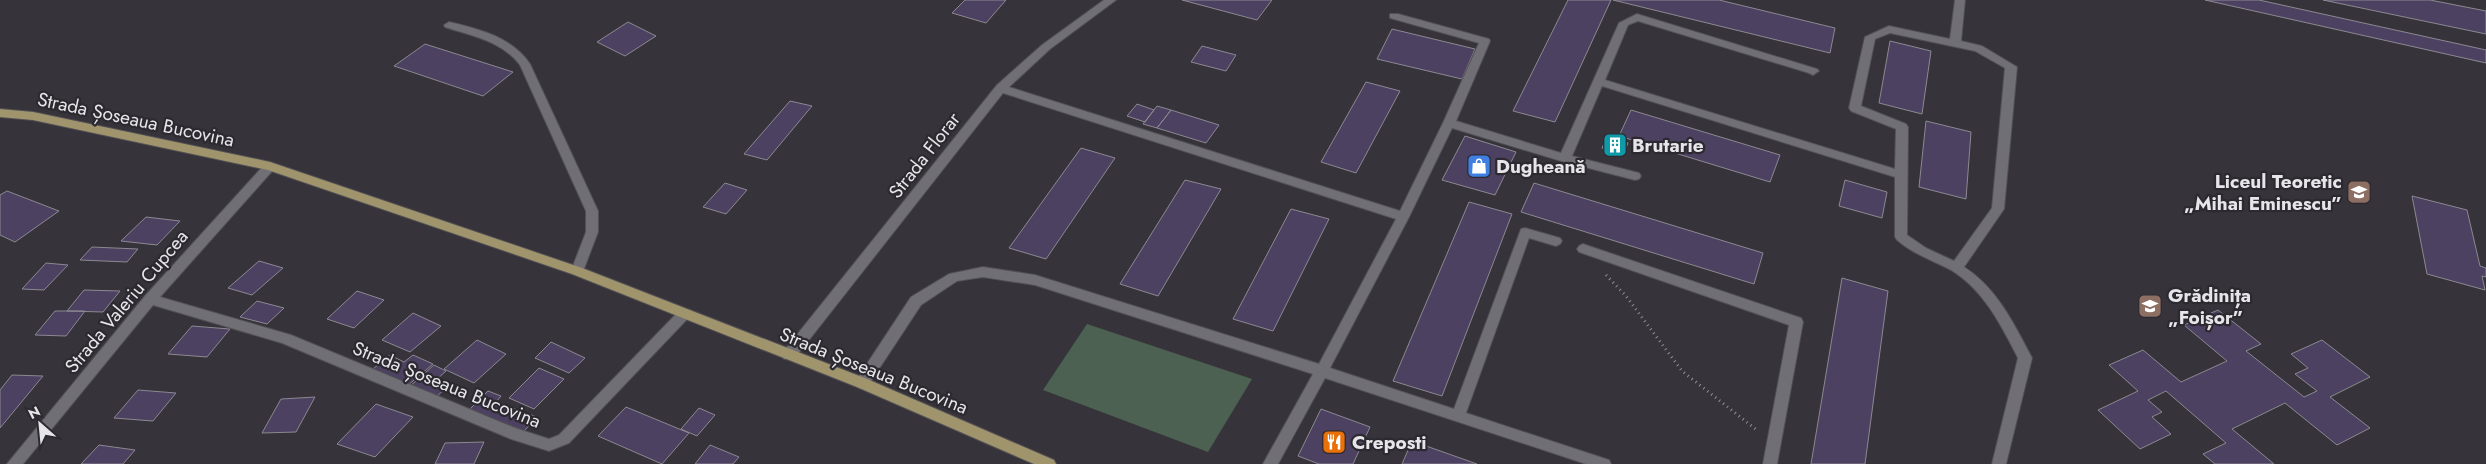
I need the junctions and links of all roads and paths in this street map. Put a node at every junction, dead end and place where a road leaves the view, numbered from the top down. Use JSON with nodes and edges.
{"nodes":[{"id":1,"x":1112,"y":0,"type":"edge"},
{"id":2,"x":1960,"y":0,"type":"edge"},
{"id":3,"x":1394,"y":16,"type":"dead end"},
{"id":4,"x":449,"y":25,"type":"dead end"},
{"id":5,"x":1955,"y":43,"type":"junction"},
{"id":6,"x":1813,"y":71,"type":"dead end"},
{"id":7,"x":1600,"y":82,"type":"junction"},
{"id":8,"x":1001,"y":88,"type":"junction"},
{"id":9,"x":0,"y":113,"type":"edge"},
{"id":10,"x":1449,"y":123,"type":"junction"},
{"id":11,"x":1565,"y":158,"type":"junction"},
{"id":12,"x":270,"y":166,"type":"junction"},
{"id":13,"x":1901,"y":175,"type":"junction"},
{"id":14,"x":1635,"y":176,"type":"dead end"},
{"id":15,"x":1403,"y":216,"type":"junction"},
{"id":16,"x":1556,"y":241,"type":"dead end"},
{"id":17,"x":1589,"y":251,"type":"joint"},
{"id":18,"x":1957,"y":267,"type":"junction"},
{"id":19,"x":577,"y":271,"type":"junction"},
{"id":20,"x":150,"y":299,"type":"junction"},
{"id":21,"x":685,"y":314,"type":"junction"},
{"id":22,"x":789,"y":355,"type":"junction"},
{"id":23,"x":1322,"y":371,"type":"junction"},
{"id":24,"x":862,"y":383,"type":"junction"},
{"id":25,"x":1458,"y":416,"type":"junction"},
{"id":26,"x":1774,"y":443,"type":"junction"},
{"id":27,"x":14,"y":464,"type":"edge"},
{"id":28,"x":1049,"y":464,"type":"edge"},
{"id":29,"x":1270,"y":464,"type":"edge"},
{"id":30,"x":1604,"y":464,"type":"edge"},
{"id":31,"x":1770,"y":464,"type":"edge"},
{"id":32,"x":1999,"y":464,"type":"edge"}],
"edges":[{"from":1,"to":8,"type":"street","name":"Strada Florar"},
{"from":2,"to":5,"type":"street"},
{"from":3,"to":10,"type":"street"},
{"from":4,"to":19,"type":"street"},
{"from":5,"to":13,"type":"street"},
{"from":5,"to":18,"type":"street"},
{"from":6,"to":7,"type":"street"},
{"from":7,"to":11,"type":"street"},
{"from":7,"to":13,"type":"street"},
{"from":8,"to":15,"type":"street"},
{"from":8,"to":22,"type":"street","name":"Strada Florar"},
{"from":9,"to":12,"type":"main road","name":"Strada Șoseaua Bucovina"},
{"from":10,"to":11,"type":"street"},
{"from":10,"to":15,"type":"street"},
{"from":11,"to":14,"type":"street"},
{"from":12,"to":19,"type":"main road","name":"Strada Șoseaua Bucovina"},
{"from":12,"to":20,"type":"street","name":"Strada Valeriu Cupcea"},
{"from":13,"to":18,"type":"street"},
{"from":15,"to":23,"type":"street"},
{"from":16,"to":25,"type":"street"},
{"from":17,"to":26,"type":"path"},
{"from":17,"to":26,"type":"street"},
{"from":18,"to":32,"type":"street"},
{"from":19,"to":21,"type":"main road","name":"Strada Șoseaua Bucovina"},
{"from":20,"to":21,"type":"street","name":"Strada Șoseaua Bucovina"},
{"from":20,"to":27,"type":"street","name":"Strada Valeriu Cupcea"},
{"from":21,"to":22,"type":"main road","name":"Strada Șoseaua Bucovina"},
{"from":22,"to":24,"type":"main road","name":"Strada Șoseaua Bucovina"},
{"from":23,"to":24,"type":"street"},
{"from":23,"to":25,"type":"street"},
{"from":23,"to":29,"type":"street"},
{"from":24,"to":28,"type":"main road","name":"Strada Șoseaua Bucovina"},
{"from":25,"to":30,"type":"street"},
{"from":26,"to":31,"type":"street"}]}
